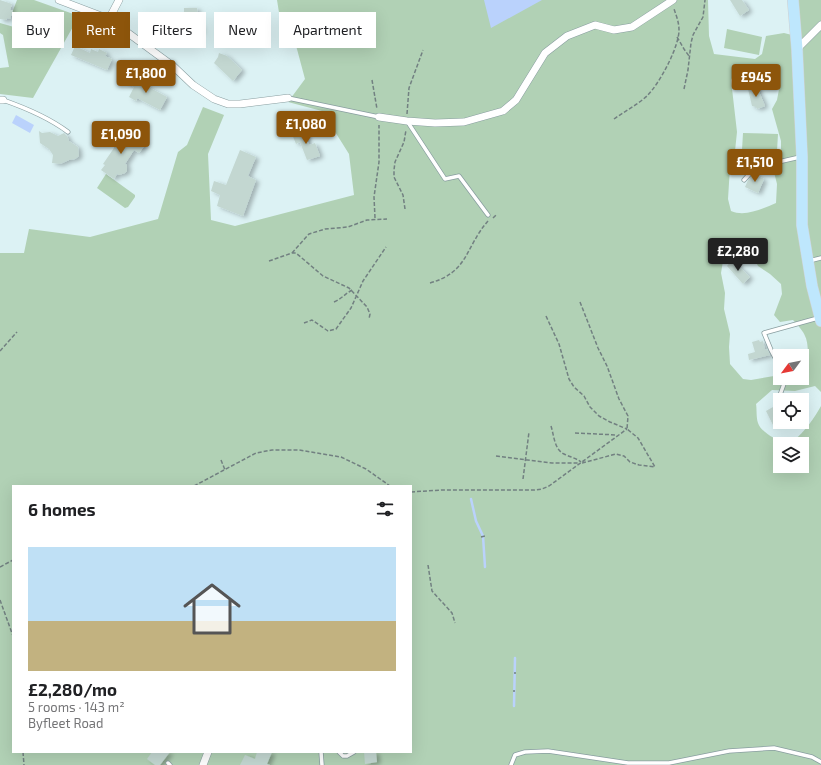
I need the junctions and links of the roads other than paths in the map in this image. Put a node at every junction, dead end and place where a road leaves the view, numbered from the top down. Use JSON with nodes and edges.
{"nodes":[{"id":1,"x":59,"y":0,"type":"edge"},
{"id":2,"x":119,"y":0,"type":"edge"},
{"id":3,"x":793,"y":0,"type":"edge"},
{"id":4,"x":672,"y":1,"type":"edge"},
{"id":5,"x":91,"y":12,"type":"edge"},
{"id":6,"x":113,"y":12,"type":"edge"},
{"id":7,"x":821,"y":25,"type":"edge"},
{"id":8,"x":130,"y":34,"type":"edge"},
{"id":9,"x":797,"y":49,"type":"junction"},
{"id":10,"x":288,"y":98,"type":"joint"},
{"id":11,"x":2,"y":100,"type":"edge"},
{"id":12,"x":379,"y":117,"type":"joint"},
{"id":13,"x":407,"y":121,"type":"junction"},
{"id":14,"x":68,"y":132,"type":"dead end"},
{"id":15,"x":802,"y":157,"type":"junction"},
{"id":16,"x":744,"y":180,"type":"dead end"},
{"id":17,"x":488,"y":215,"type":"dead end"},
{"id":18,"x":821,"y":258,"type":"edge"},
{"id":19,"x":808,"y":261,"type":"junction"},
{"id":20,"x":820,"y":319,"type":"edge"},
{"id":21,"x":773,"y":353,"type":"edge"},
{"id":22,"x":208,"y":753,"type":"edge"},
{"id":23,"x":321,"y":753,"type":"edge"},
{"id":24,"x":340,"y":753,"type":"edge"},
{"id":25,"x":352,"y":753,"type":"edge"},
{"id":26,"x":821,"y":762,"type":"edge"},
{"id":27,"x":203,"y":765,"type":"edge"},
{"id":28,"x":322,"y":765,"type":"edge"},
{"id":29,"x":511,"y":765,"type":"edge"}],
"edges":[{"from":1,"to":5,"type":"street"},
{"from":2,"to":6,"type":"street"},
{"from":3,"to":9,"type":"main road"},
{"from":4,"to":13,"type":"street"},
{"from":7,"to":9,"type":"street"},
{"from":8,"to":10,"type":"street"},
{"from":9,"to":15,"type":"main road"},
{"from":10,"to":12,"type":"lane"},
{"from":11,"to":14,"type":"lane"},
{"from":12,"to":13,"type":"street"},
{"from":13,"to":17,"type":"lane"},
{"from":15,"to":16,"type":"lane"},
{"from":15,"to":19,"type":"main road"},
{"from":18,"to":19,"type":"lane"},
{"from":19,"to":20,"type":"main road"},
{"from":20,"to":21,"type":"lane"},
{"from":22,"to":27,"type":"street"},
{"from":23,"to":28,"type":"lane"},
{"from":24,"to":25,"type":"lane"},
{"from":26,"to":29,"type":"lane"}]}
